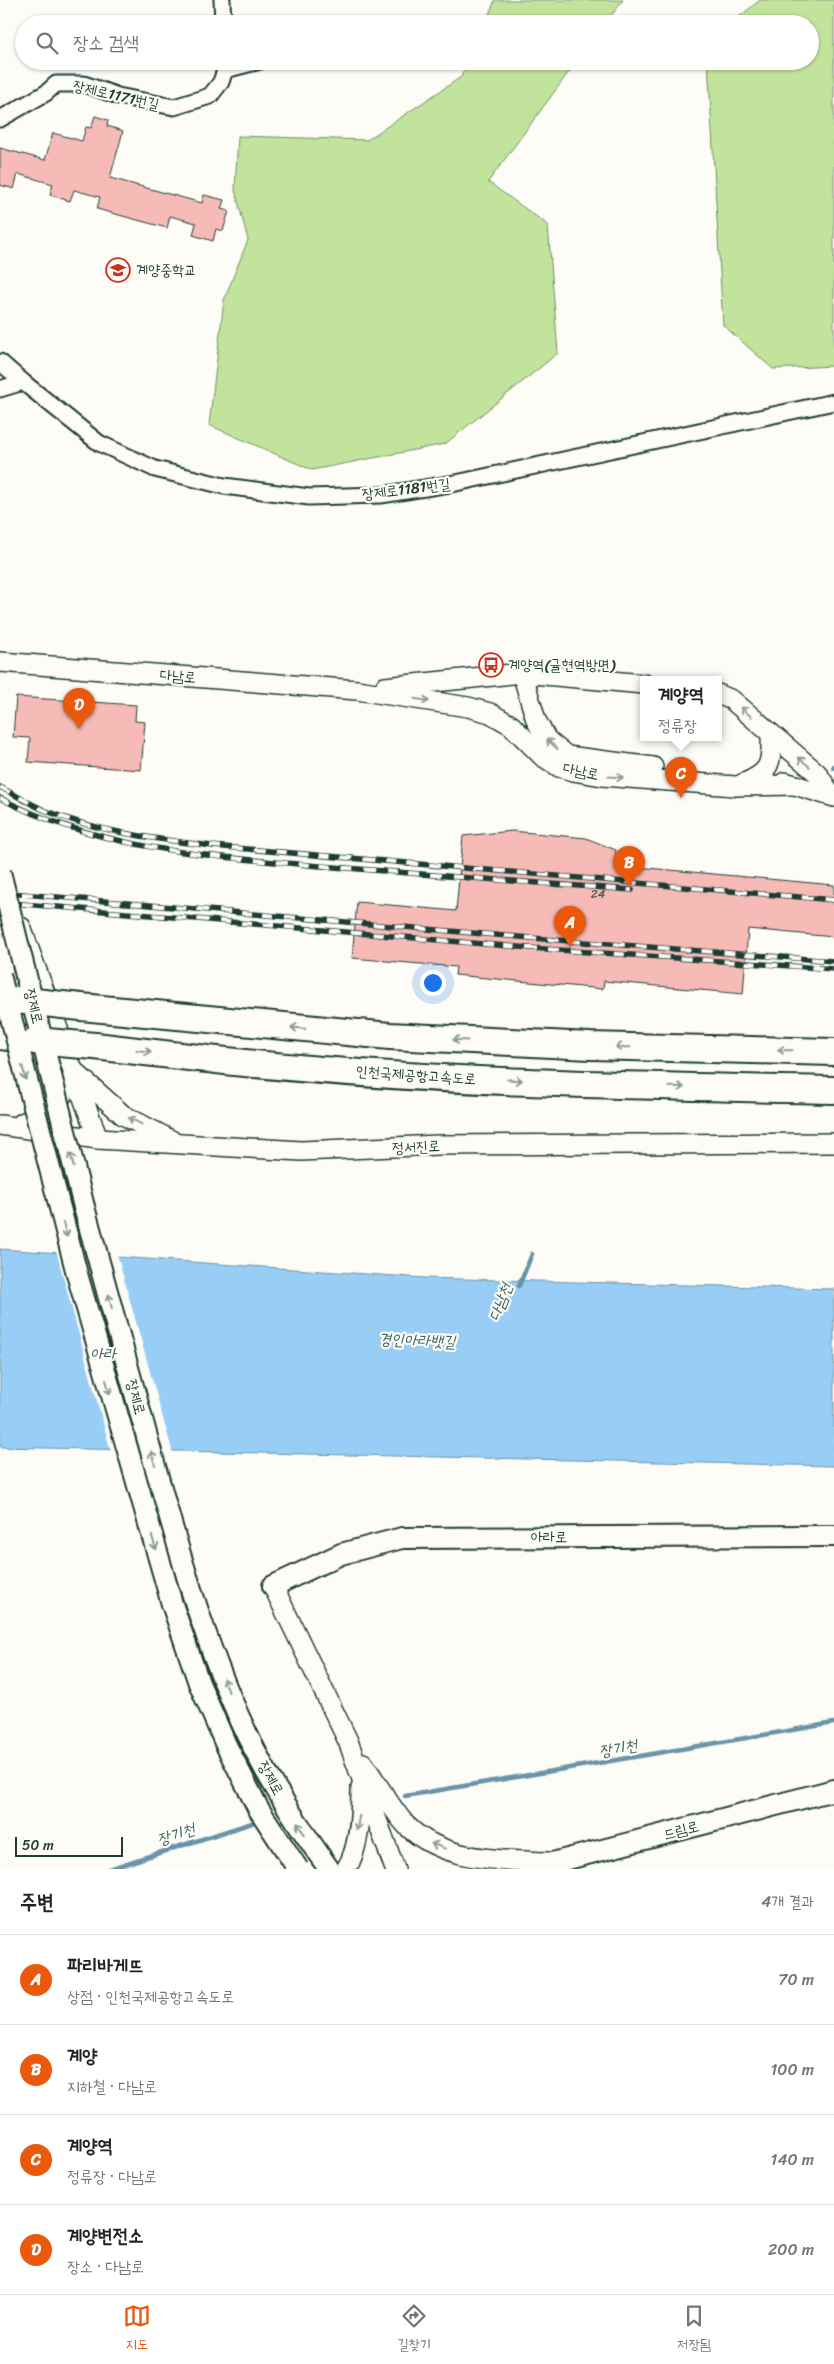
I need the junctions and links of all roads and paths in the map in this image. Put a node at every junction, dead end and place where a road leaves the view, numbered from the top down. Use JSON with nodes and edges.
{"nodes":[{"id":1,"x":222,"y":0,"type":"edge"},
{"id":2,"x":223,"y":15,"type":"edge"},
{"id":3,"x":223,"y":70,"type":"edge"},
{"id":4,"x":0,"y":119,"type":"edge"},
{"id":5,"x":0,"y":362,"type":"edge"},
{"id":6,"x":23,"y":382,"type":"junction"},
{"id":7,"x":0,"y":389,"type":"edge"},
{"id":8,"x":834,"y":402,"type":"edge"},
{"id":9,"x":0,"y":662,"type":"edge"},
{"id":10,"x":522,"y":673,"type":"junction"},
{"id":11,"x":640,"y":684,"type":"edge"},
{"id":12,"x":356,"y":690,"type":"junction"},
{"id":13,"x":722,"y":696,"type":"edge"},
{"id":14,"x":771,"y":734,"type":"junction"},
{"id":15,"x":759,"y":778,"type":"junction"},
{"id":16,"x":796,"y":785,"type":"junction"},
{"id":17,"x":735,"y":786,"type":"junction"},
{"id":18,"x":833,"y":796,"type":"edge"},
{"id":19,"x":0,"y":871,"type":"edge"},
{"id":20,"x":0,"y":974,"type":"edge"},
{"id":21,"x":8,"y":999,"type":"edge"},
{"id":22,"x":0,"y":1036,"type":"edge"},
{"id":23,"x":834,"y":1052,"type":"edge"},
{"id":24,"x":75,"y":1072,"type":"junction"},
{"id":25,"x":834,"y":1090,"type":"edge"},
{"id":26,"x":7,"y":1125,"type":"edge"},
{"id":27,"x":98,"y":1139,"type":"junction"},
{"id":28,"x":834,"y":1143,"type":"edge"},
{"id":29,"x":179,"y":1144,"type":"junction"},
{"id":30,"x":834,"y":1536,"type":"edge"},
{"id":31,"x":274,"y":1586,"type":"joint"},
{"id":32,"x":348,"y":1741,"type":"junction"},
{"id":33,"x":361,"y":1776,"type":"junction"},
{"id":34,"x":834,"y":1790,"type":"edge"},
{"id":35,"x":549,"y":1866,"type":"edge"},
{"id":36,"x":298,"y":1869,"type":"edge"},
{"id":37,"x":329,"y":1869,"type":"edge"},
{"id":38,"x":346,"y":1869,"type":"edge"},
{"id":39,"x":395,"y":1869,"type":"edge"},
{"id":40,"x":529,"y":1869,"type":"edge"}],
"edges":[{"from":1,"to":2,"type":"street"},
{"from":3,"to":4,"type":"street","name":"장제로1171번길"},
{"from":5,"to":6,"type":"street","name":"장제로1181번길"},
{"from":6,"to":7,"type":"street"},
{"from":6,"to":8,"type":"street","name":"장제로1181번길"},
{"from":9,"to":12,"type":"street","name":"다남로"},
{"from":10,"to":11,"type":"street","name":"다남로"},
{"from":10,"to":12,"type":"street","name":"다남로"},
{"from":15,"to":10,"type":"street","name":"다남로","one_way":true},
{"from":12,"to":17,"type":"street","name":"다남로","one_way":true},
{"from":14,"to":13,"type":"street","name":"다남로","one_way":true},
{"from":14,"to":15,"type":"street"},
{"from":18,"to":14,"type":"street","name":"다남로","one_way":true},
{"from":15,"to":16,"type":"street","name":"다남로"},
{"from":15,"to":17,"type":"street"},
{"from":16,"to":17,"type":"street","name":"다남로"},
{"from":16,"to":18,"type":"street","name":"다남로"},
{"from":19,"to":24,"type":"street","name":"장제로"},
{"from":37,"to":19,"type":"main road","name":"장제로","one_way":true,"bridge":true},
{"from":20,"to":36,"type":"main road","name":"장제로","one_way":true,"bridge":true},
{"from":23,"to":21,"type":"highway","one_way":true,"bridge":true},
{"from":22,"to":25,"type":"highway","name":"인천국제공항고속도로","one_way":true,"bridge":true},
{"from":24,"to":26,"type":"street"},
{"from":24,"to":27,"type":"street","name":"장제로"},
{"from":29,"to":24,"type":"street","one_way":true},
{"from":26,"to":27,"type":"street","name":"정서진로"},
{"from":27,"to":29,"type":"street","name":"정서진로"},
{"from":28,"to":29,"type":"street","name":"정서진로"},
{"from":30,"to":31,"type":"main road","name":"아라로"},
{"from":31,"to":32,"type":"street"},
{"from":32,"to":33,"type":"street"},
{"from":35,"to":32,"type":"street","one_way":true},
{"from":33,"to":38,"type":"street","one_way":true},
{"from":33,"to":39,"type":"street"},
{"from":34,"to":35,"type":"main road","name":"드림로"},
{"from":35,"to":40,"type":"main road","name":"드림로"}]}
